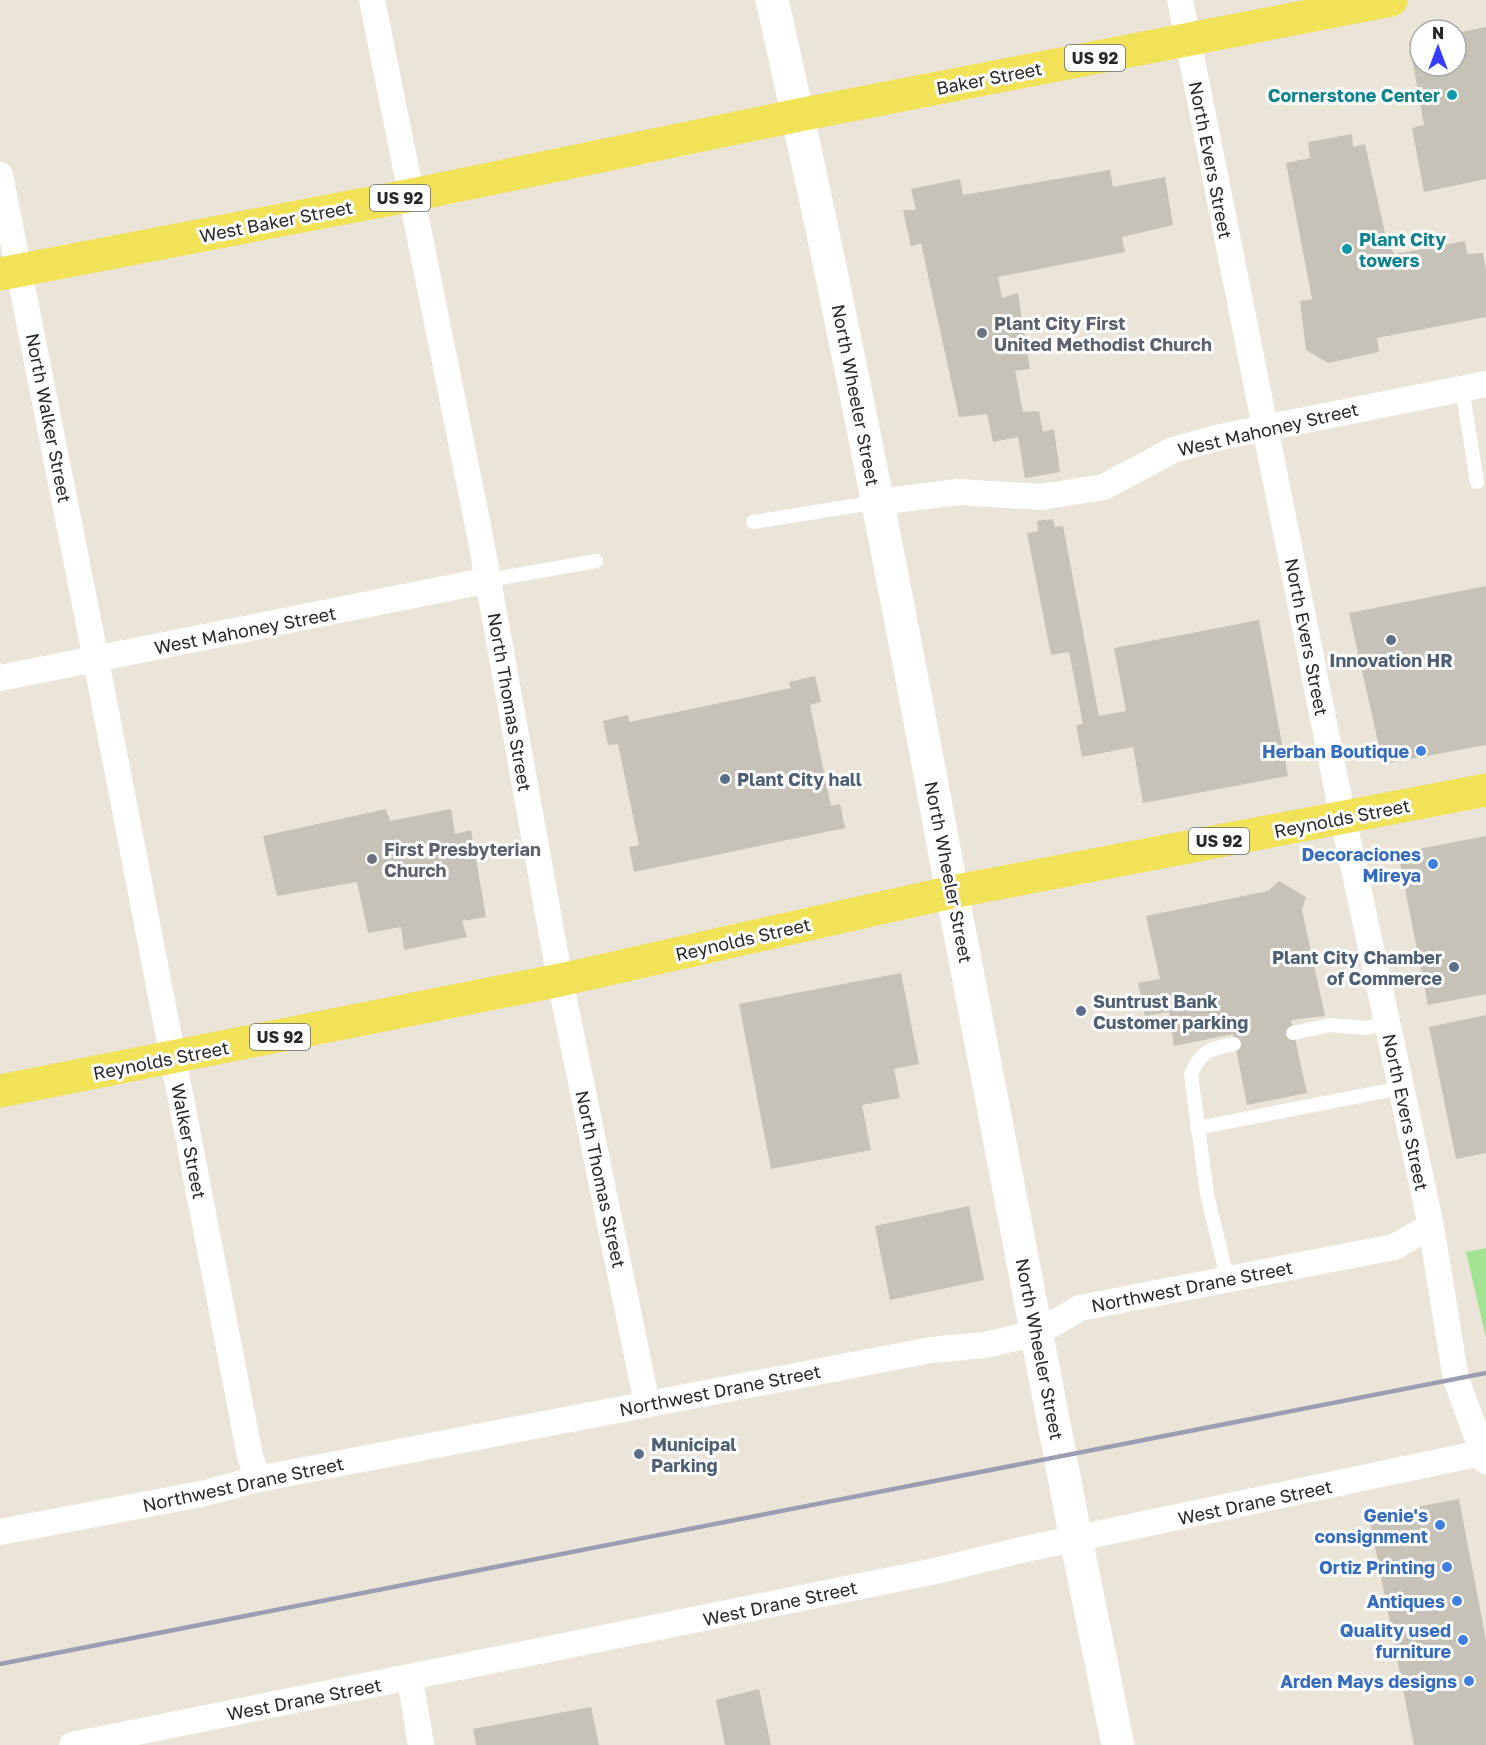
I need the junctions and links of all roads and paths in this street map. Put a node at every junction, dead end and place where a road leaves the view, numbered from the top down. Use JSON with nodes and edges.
{"nodes":[{"id":1,"x":372,"y":0,"type":"edge"},
{"id":2,"x":772,"y":0,"type":"edge"},
{"id":3,"x":1179,"y":0,"type":"edge"},
{"id":4,"x":1391,"y":0,"type":"edge"},
{"id":5,"x":1186,"y":40,"type":"junction"},
{"id":6,"x":799,"y":115,"type":"junction"},
{"id":7,"x":0,"y":175,"type":"edge"},
{"id":8,"x":412,"y":195,"type":"junction"},
{"id":9,"x":10,"y":272,"type":"edge"},
{"id":10,"x":1474,"y":386,"type":"edge"},
{"id":11,"x":1264,"y":427,"type":"junction"},
{"id":12,"x":1477,"y":482,"type":"dead end"},
{"id":13,"x":878,"y":502,"type":"junction"},
{"id":14,"x":753,"y":522,"type":"dead end"},
{"id":15,"x":596,"y":561,"type":"dead end"},
{"id":16,"x":489,"y":580,"type":"junction"},
{"id":17,"x":96,"y":660,"type":"junction"},
{"id":18,"x":0,"y":678,"type":"edge"},
{"id":19,"x":1486,"y":790,"type":"edge"},
{"id":20,"x":1343,"y":818,"type":"junction"},
{"id":21,"x":952,"y":892,"type":"junction"},
{"id":22,"x":560,"y":980,"type":"junction"},
{"id":23,"x":1387,"y":1023,"type":"junction"},
{"id":24,"x":1293,"y":1033,"type":"dead end"},
{"id":25,"x":1234,"y":1044,"type":"dead end"},
{"id":26,"x":172,"y":1058,"type":"junction"},
{"id":27,"x":1401,"y":1088,"type":"junction"},
{"id":28,"x":0,"y":1091,"type":"edge"},
{"id":29,"x":1197,"y":1128,"type":"junction"},
{"id":30,"x":1431,"y":1226,"type":"junction"},
{"id":31,"x":1227,"y":1278,"type":"junction"},
{"id":32,"x":1036,"y":1334,"type":"junction"},
{"id":33,"x":647,"y":1404,"type":"junction"},
{"id":34,"x":1485,"y":1455,"type":"edge"},
{"id":35,"x":258,"y":1479,"type":"junction"},
{"id":36,"x":0,"y":1532,"type":"edge"},
{"id":37,"x":1076,"y":1539,"type":"junction"},
{"id":38,"x":410,"y":1678,"type":"junction"},
{"id":39,"x":72,"y":1745,"type":"edge"},
{"id":40,"x":421,"y":1745,"type":"edge"},
{"id":41,"x":1118,"y":1745,"type":"edge"}],
"edges":[{"from":1,"to":8,"type":"street","name":"North Thomas Street"},
{"from":2,"to":6,"type":"main road","name":"North Wheeler Street"},
{"from":3,"to":5,"type":"street","name":"North Evers Street"},
{"from":4,"to":5,"type":"main road","name":"Baker Street","number":"US 92"},
{"from":5,"to":6,"type":"main road","name":"Baker Street","number":"US 92"},
{"from":5,"to":11,"type":"street","name":"North Evers Street"},
{"from":6,"to":8,"type":"main road","name":"West Baker Street","number":"US 92"},
{"from":6,"to":13,"type":"main road","name":"North Wheeler Street"},
{"from":7,"to":9,"type":"street","name":"North Walker Street"},
{"from":8,"to":9,"type":"main road","name":"West Baker Street","number":"US 92"},
{"from":8,"to":16,"type":"street","name":"North Thomas Street"},
{"from":9,"to":17,"type":"street","name":"North Walker Street"},
{"from":10,"to":11,"type":"street","name":"West Mahoney Street"},
{"from":10,"to":12,"type":"lane"},
{"from":11,"to":13,"type":"street","name":"West Mahoney Street"},
{"from":11,"to":20,"type":"street","name":"North Evers Street"},
{"from":13,"to":14,"type":"lane"},
{"from":13,"to":21,"type":"main road","name":"North Wheeler Street"},
{"from":15,"to":16,"type":"lane"},
{"from":16,"to":17,"type":"street","name":"West Mahoney Street"},
{"from":16,"to":22,"type":"street","name":"North Thomas Street"},
{"from":17,"to":18,"type":"street","name":"West Mahoney Street"},
{"from":17,"to":26,"type":"street","name":"Walker Street"},
{"from":19,"to":20,"type":"main road","name":"Reynolds Street","number":"US 92"},
{"from":20,"to":21,"type":"main road","name":"Reynolds Street","number":"US 92"},
{"from":20,"to":23,"type":"street","name":"North Evers Street"},
{"from":21,"to":22,"type":"main road","name":"Reynolds Street","number":"US 92"},
{"from":21,"to":32,"type":"main road","name":"North Wheeler Street"},
{"from":22,"to":26,"type":"main road","name":"Reynolds Street","number":"US 92"},
{"from":22,"to":33,"type":"street","name":"North Thomas Street"},
{"from":23,"to":24,"type":"lane"},
{"from":23,"to":27,"type":"street","name":"North Evers Street"},
{"from":25,"to":29,"type":"lane"},
{"from":26,"to":28,"type":"main road","name":"Reynolds Street","number":"US 92"},
{"from":26,"to":35,"type":"street","name":"Walker Street"},
{"from":27,"to":29,"type":"lane"},
{"from":27,"to":30,"type":"street","name":"North Evers Street"},
{"from":29,"to":31,"type":"lane"},
{"from":30,"to":31,"type":"street","name":"Northwest Drane Street"},
{"from":30,"to":34,"type":"street","name":"North Evers Street"},
{"from":31,"to":32,"type":"street","name":"Northwest Drane Street"},
{"from":32,"to":33,"type":"street","name":"Northwest Drane Street"},
{"from":32,"to":37,"type":"main road","name":"North Wheeler Street"},
{"from":33,"to":35,"type":"street","name":"Northwest Drane Street"},
{"from":34,"to":37,"type":"street","name":"West Drane Street"},
{"from":35,"to":36,"type":"street","name":"Northwest Drane Street"},
{"from":37,"to":38,"type":"street","name":"West Drane Street"},
{"from":37,"to":41,"type":"main road","name":"North Wheeler Street"},
{"from":38,"to":39,"type":"street","name":"West Drane Street"},
{"from":38,"to":40,"type":"street"}]}
